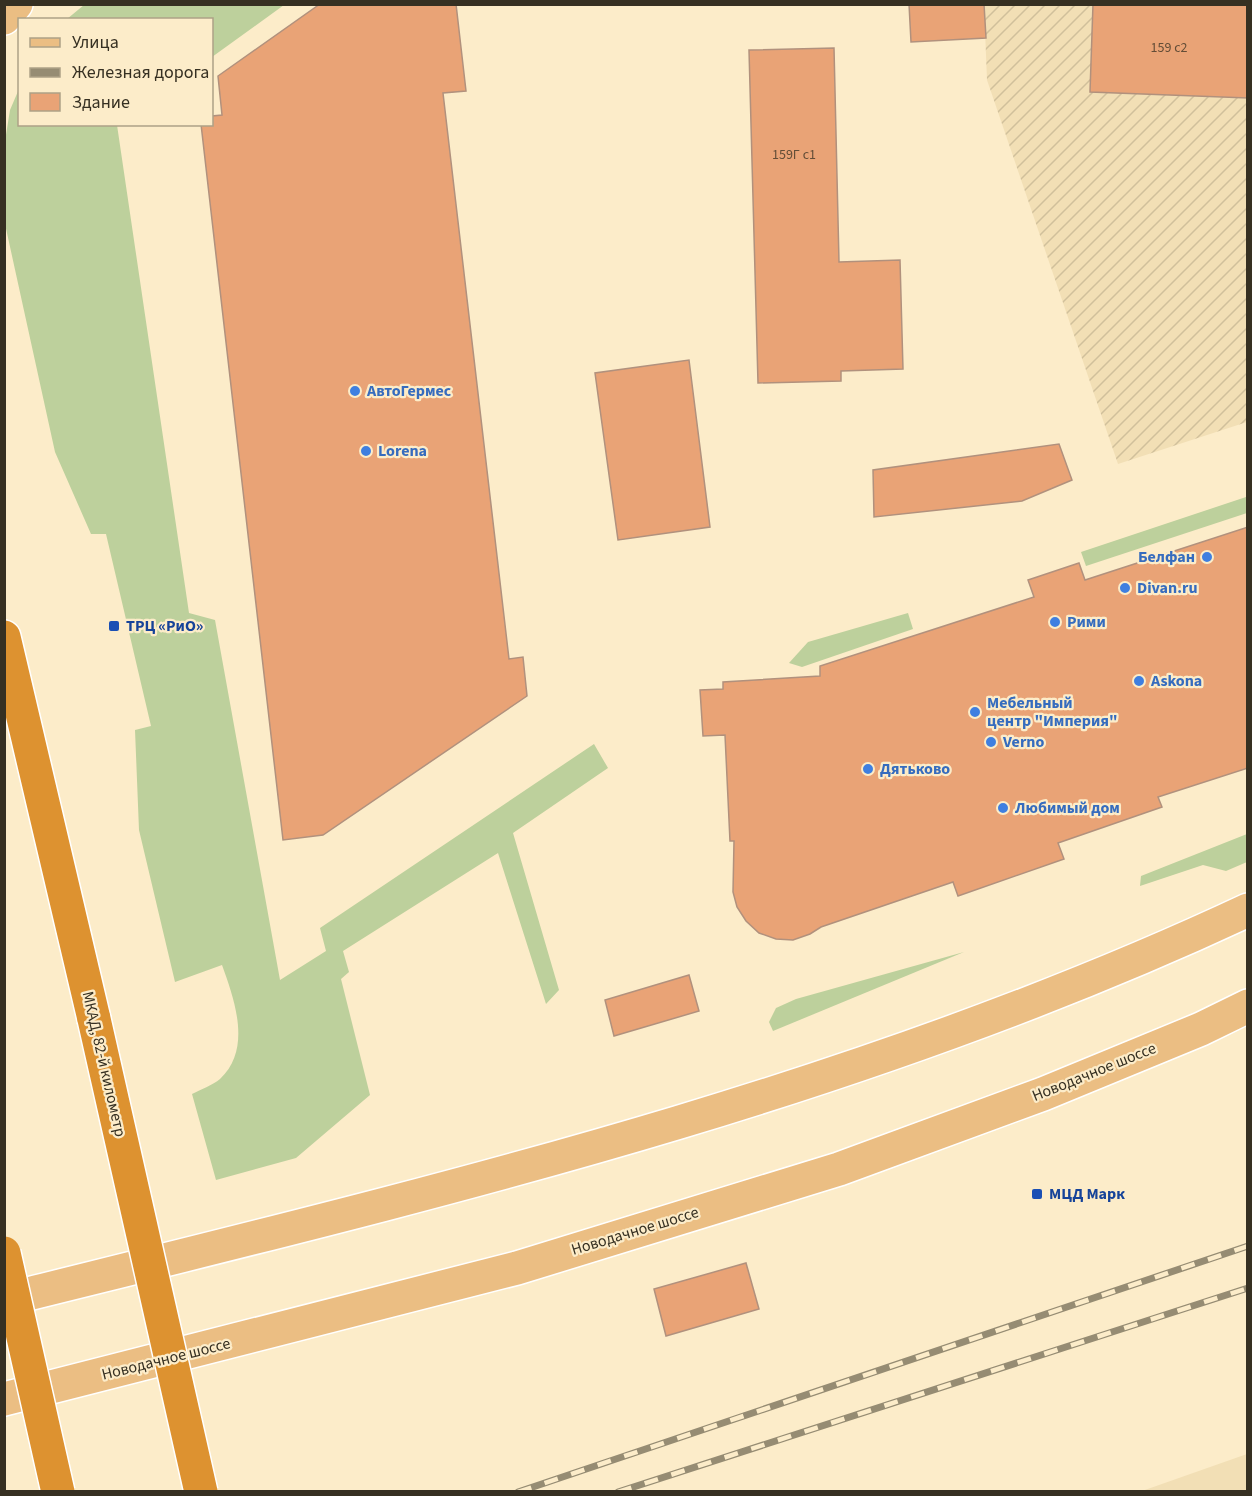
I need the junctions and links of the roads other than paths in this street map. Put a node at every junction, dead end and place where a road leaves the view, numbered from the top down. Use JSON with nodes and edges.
{"nodes":[{"id":1,"x":16,"y":4,"type":"edge"},
{"id":2,"x":4,"y":18,"type":"edge"},
{"id":3,"x":4,"y":637,"type":"edge"},
{"id":4,"x":1248,"y":910,"type":"edge"},
{"id":5,"x":1248,"y":1006,"type":"edge"},
{"id":6,"x":4,"y":1252,"type":"edge"},
{"id":7,"x":4,"y":1300,"type":"edge"},
{"id":8,"x":4,"y":1399,"type":"edge"},
{"id":9,"x":58,"y":1491,"type":"edge"},
{"id":10,"x":201,"y":1491,"type":"edge"}],
"edges":[{"from":1,"to":2,"type":"main road"},
{"from":3,"to":10,"type":"highway","name":"МКАД, 82-й километр","bridge":true},
{"from":4,"to":7,"type":"main road"},
{"from":5,"to":8,"type":"main road","name":"Новодачное шоссе"},
{"from":6,"to":9,"type":"highway","bridge":true}]}
